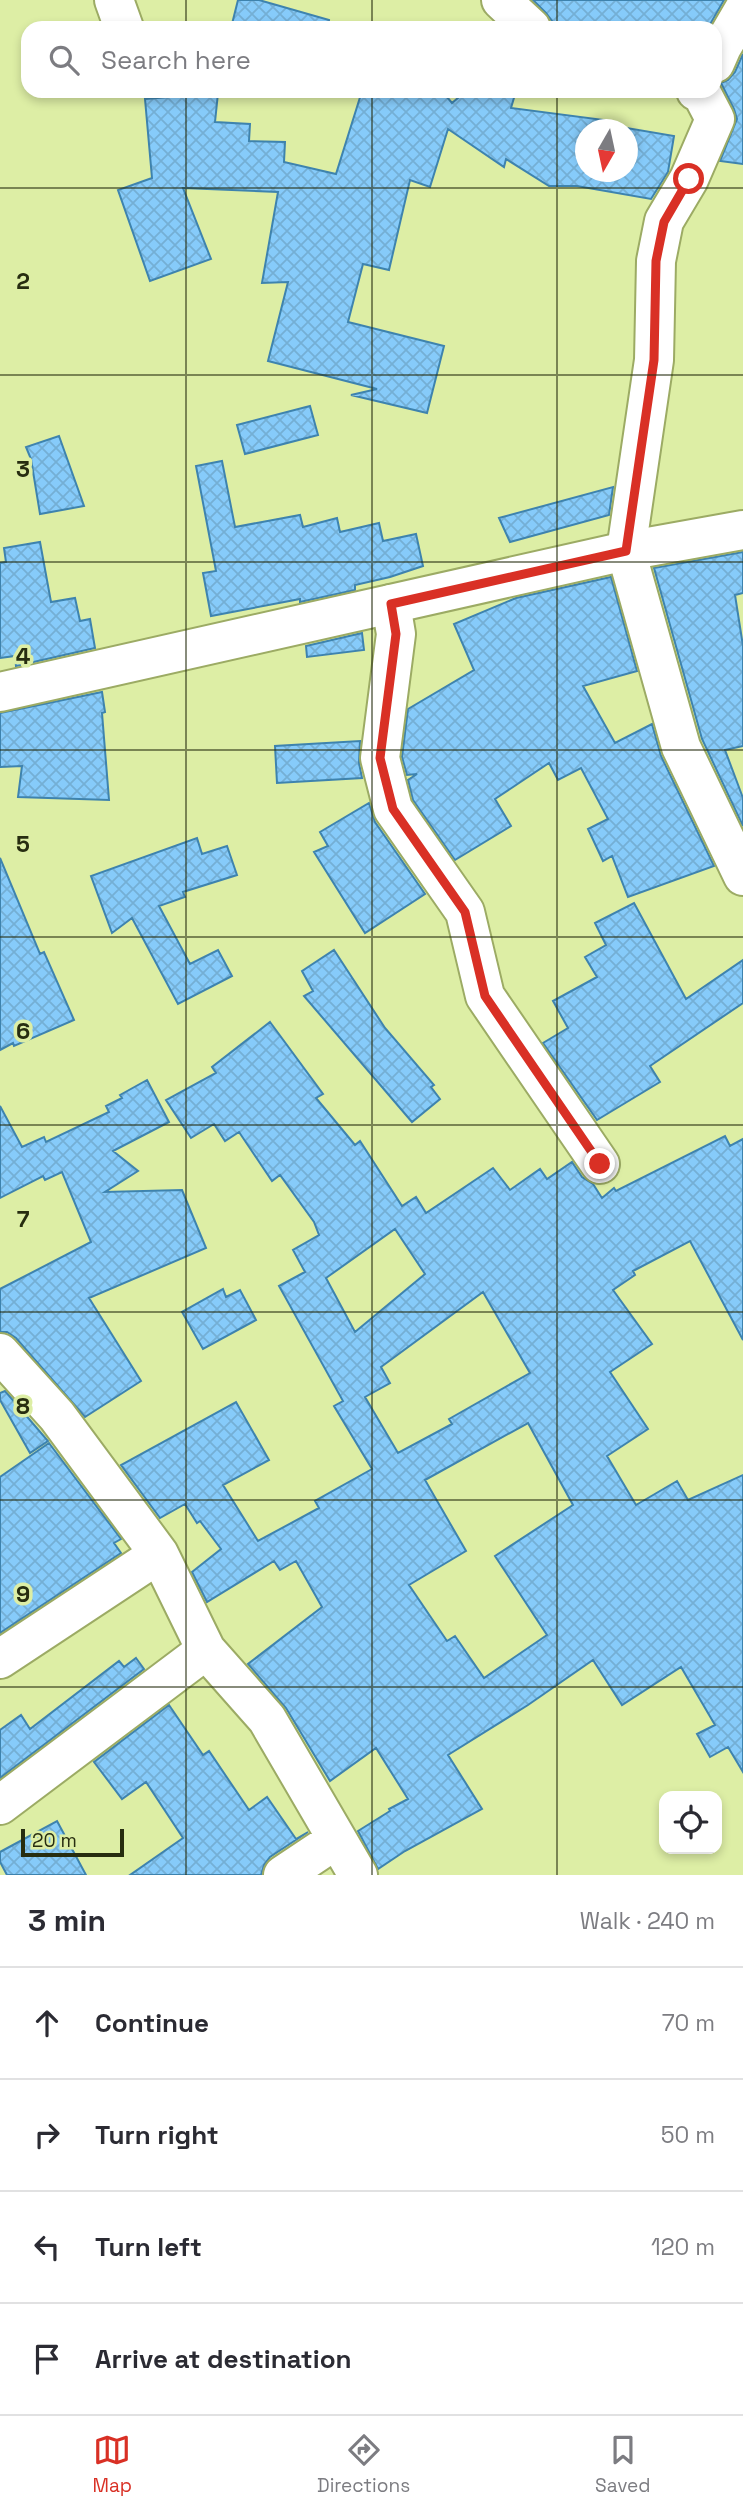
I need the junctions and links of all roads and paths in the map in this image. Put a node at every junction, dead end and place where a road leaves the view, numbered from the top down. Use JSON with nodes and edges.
{"nodes":[{"id":1,"x":114,"y":0,"type":"edge"},
{"id":2,"x":501,"y":0,"type":"edge"},
{"id":3,"x":743,"y":11,"type":"edge"},
{"id":4,"x":122,"y":21,"type":"edge"},
{"id":5,"x":524,"y":21,"type":"edge"},
{"id":6,"x":722,"y":47,"type":"edge"},
{"id":7,"x":708,"y":98,"type":"edge"},
{"id":8,"x":743,"y":530,"type":"edge"},
{"id":9,"x":626,"y":551,"type":"junction"},
{"id":10,"x":391,"y":604,"type":"junction"},
{"id":11,"x":0,"y":692,"type":"edge"},
{"id":12,"x":743,"y":876,"type":"edge"},
{"id":13,"x":600,"y":1164,"type":"dead end"},
{"id":14,"x":0,"y":1353,"type":"edge"},
{"id":15,"x":159,"y":1554,"type":"junction"},
{"id":16,"x":206,"y":1650,"type":"junction"},
{"id":17,"x":0,"y":1659,"type":"edge"},
{"id":18,"x":0,"y":1805,"type":"edge"},
{"id":19,"x":337,"y":1839,"type":"junction"},
{"id":20,"x":283,"y":1875,"type":"edge"},
{"id":21,"x":358,"y":1875,"type":"edge"}],
"edges":[{"from":1,"to":4,"type":"street"},
{"from":2,"to":5,"type":"street"},
{"from":3,"to":6,"type":"street"},
{"from":7,"to":9,"type":"street"},
{"from":8,"to":9,"type":"street"},
{"from":9,"to":10,"type":"street"},
{"from":9,"to":12,"type":"street"},
{"from":10,"to":11,"type":"street"},
{"from":10,"to":13,"type":"street"},
{"from":14,"to":15,"type":"street"},
{"from":15,"to":16,"type":"street"},
{"from":15,"to":17,"type":"street"},
{"from":16,"to":18,"type":"street"},
{"from":16,"to":19,"type":"street"},
{"from":19,"to":20,"type":"street"},
{"from":19,"to":21,"type":"street"}]}
